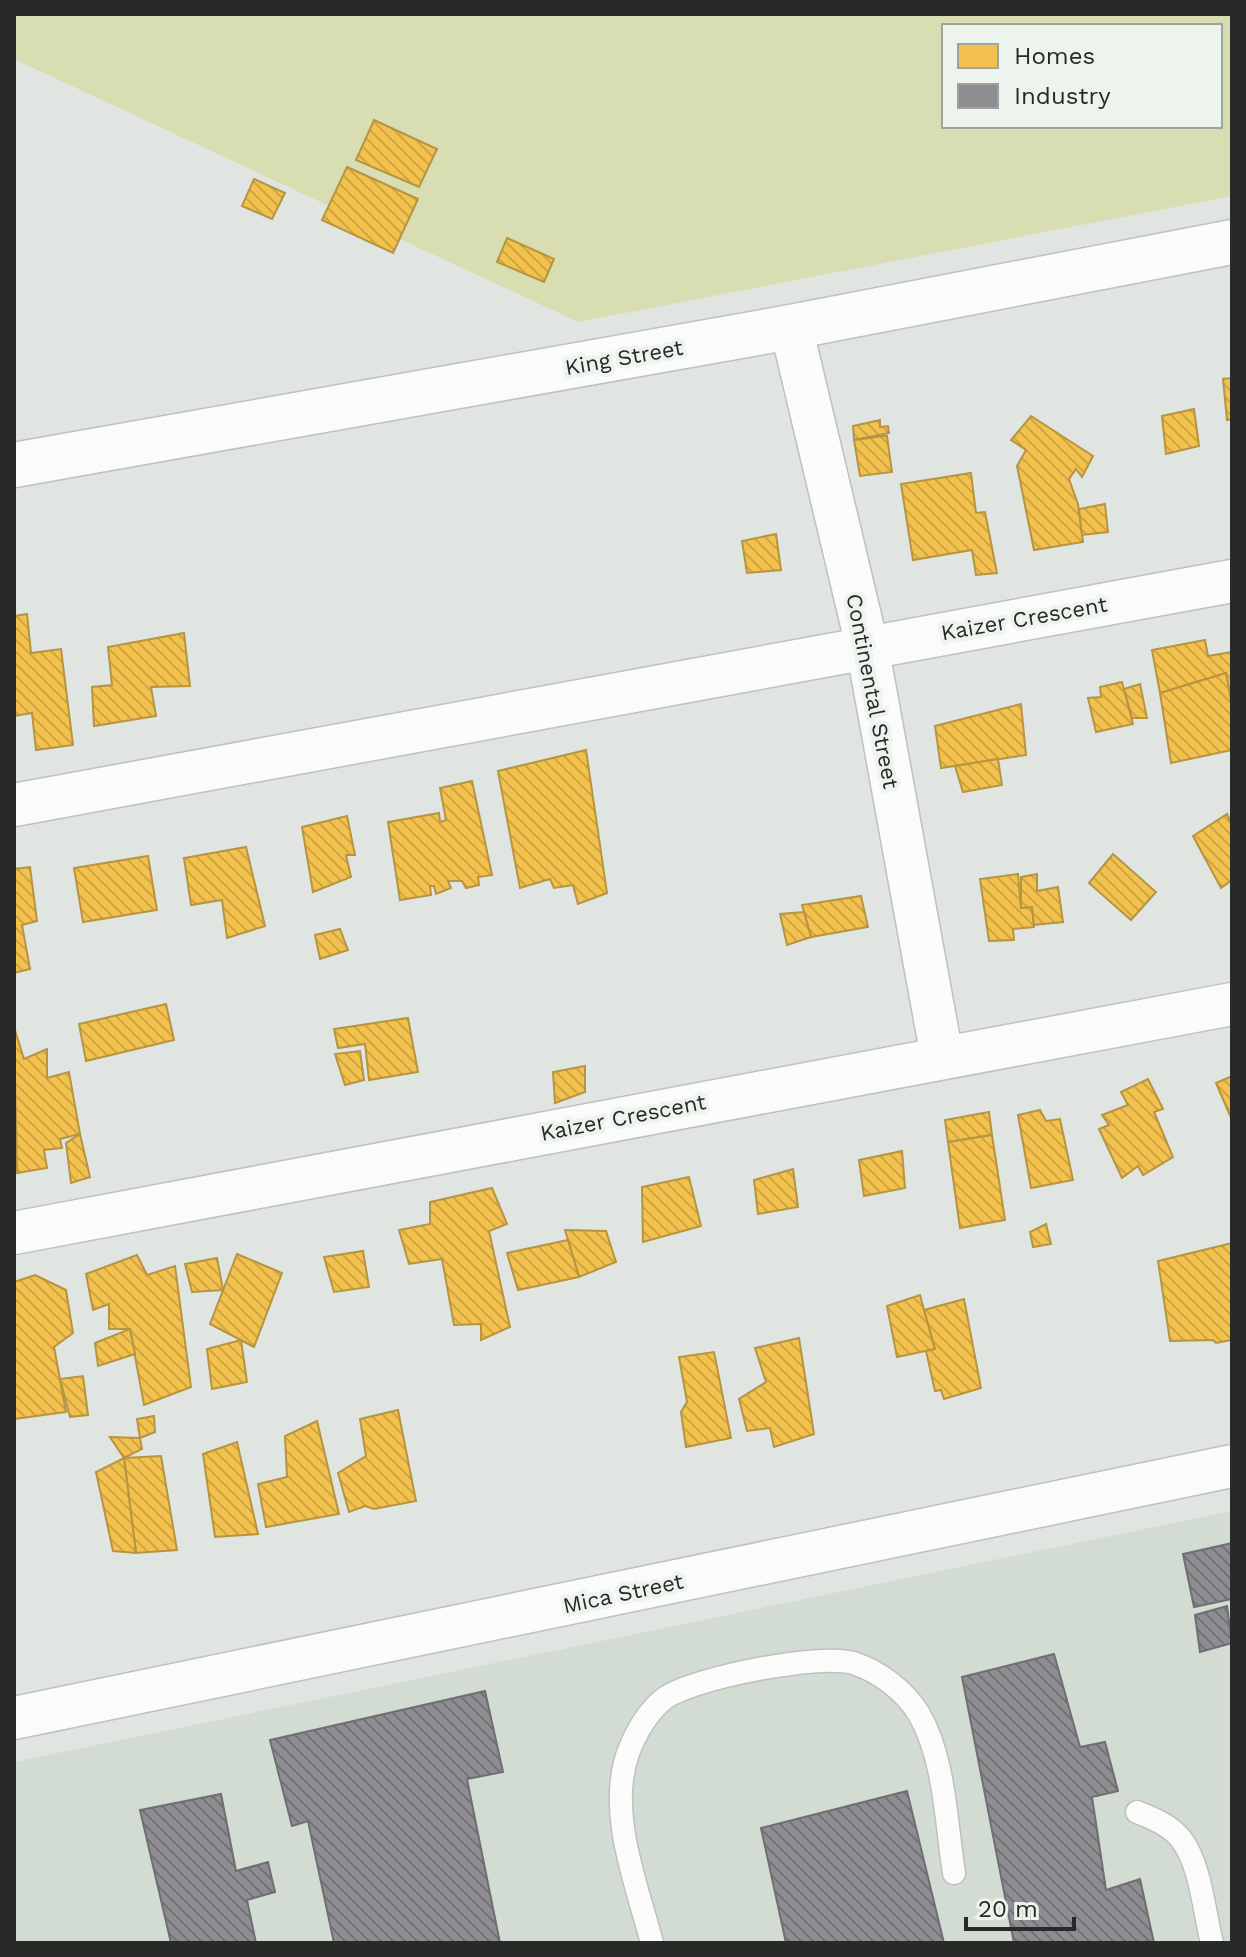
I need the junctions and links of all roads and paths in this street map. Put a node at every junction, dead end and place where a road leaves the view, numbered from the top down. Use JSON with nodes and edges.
{"nodes":[{"id":1,"x":1232,"y":242,"type":"edge"},
{"id":2,"x":791,"y":327,"type":"junction"},
{"id":3,"x":14,"y":465,"type":"edge"},
{"id":4,"x":1232,"y":581,"type":"edge"},
{"id":5,"x":867,"y":646,"type":"junction"},
{"id":6,"x":14,"y":805,"type":"edge"},
{"id":7,"x":1232,"y":1004,"type":"edge"},
{"id":8,"x":942,"y":1057,"type":"junction"},
{"id":9,"x":14,"y":1233,"type":"edge"},
{"id":10,"x":1232,"y":1466,"type":"edge"},
{"id":11,"x":14,"y":1718,"type":"edge"},
{"id":12,"x":1137,"y":1812,"type":"dead end"},
{"id":13,"x":954,"y":1873,"type":"dead end"},
{"id":14,"x":652,"y":1943,"type":"edge"},
{"id":15,"x":1212,"y":1943,"type":"edge"}],
"edges":[{"from":1,"to":2,"type":"street","name":"King Street"},
{"from":2,"to":3,"type":"street","name":"King Street"},
{"from":2,"to":5,"type":"street","name":"Continental Street"},
{"from":4,"to":5,"type":"street","name":"Kaizer Crescent"},
{"from":5,"to":6,"type":"street","name":"Kaizer Crescent"},
{"from":5,"to":8,"type":"street","name":"Continental Street"},
{"from":7,"to":8,"type":"street","name":"Kaizer Crescent"},
{"from":8,"to":9,"type":"street","name":"Kaizer Crescent"},
{"from":10,"to":11,"type":"street","name":"Mica Street"},
{"from":12,"to":15,"type":"lane"},
{"from":13,"to":14,"type":"lane"}]}
